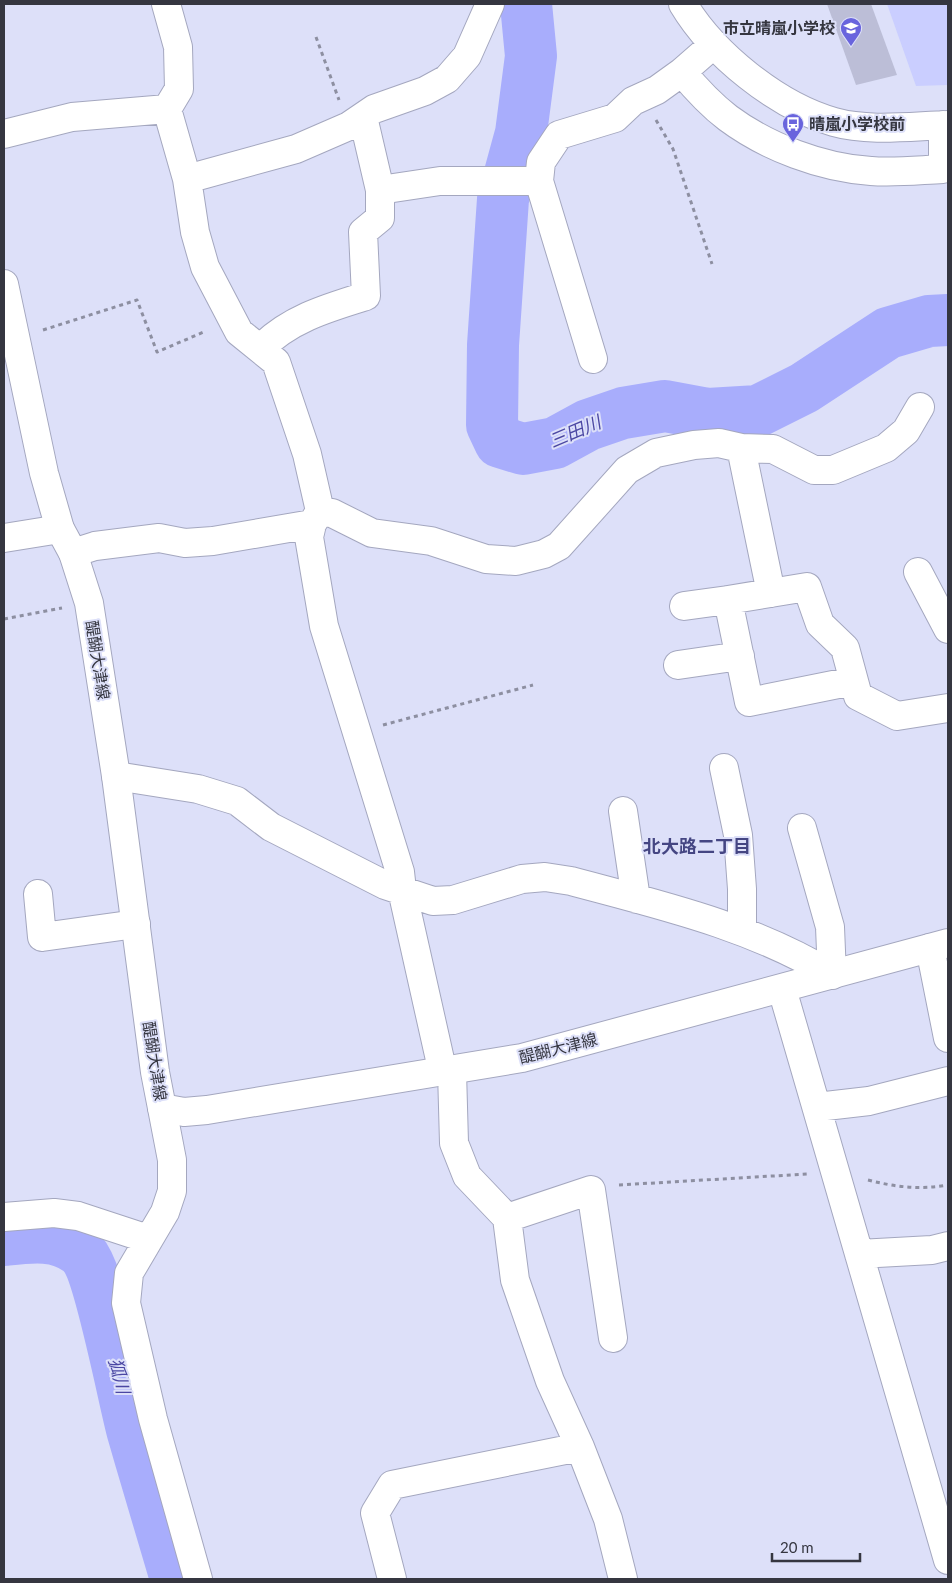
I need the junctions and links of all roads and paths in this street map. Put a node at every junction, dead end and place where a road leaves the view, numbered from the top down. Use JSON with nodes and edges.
{"nodes":[{"id":1,"x":166,"y":4,"type":"edge"},
{"id":2,"x":490,"y":4,"type":"edge"},
{"id":3,"x":683,"y":4,"type":"edge"},
{"id":4,"x":316,"y":37,"type":"dead end"},
{"id":5,"x":714,"y":44,"type":"junction"},
{"id":6,"x":682,"y":72,"type":"junction"},
{"id":7,"x":647,"y":94,"type":"junction"},
{"id":8,"x":167,"y":109,"type":"junction"},
{"id":9,"x":356,"y":122,"type":"junction"},
{"id":10,"x":945,"y":125,"type":"edge"},
{"id":11,"x":4,"y":134,"type":"edge"},
{"id":12,"x":187,"y":179,"type":"junction"},
{"id":13,"x":531,"y":181,"type":"junction"},
{"id":14,"x":380,"y":190,"type":"junction"},
{"id":15,"x":712,"y":264,"type":"dead end"},
{"id":16,"x":4,"y":284,"type":"edge"},
{"id":17,"x":232,"y":320,"type":"junction"},
{"id":18,"x":15,"y":338,"type":"junction"},
{"id":19,"x":260,"y":349,"type":"junction"},
{"id":20,"x":593,"y":359,"type":"dead end"},
{"id":21,"x":920,"y":407,"type":"dead end"},
{"id":22,"x":741,"y":448,"type":"junction"},
{"id":23,"x":316,"y":517,"type":"junction"},
{"id":24,"x":60,"y":529,"type":"junction"},
{"id":25,"x":4,"y":538,"type":"edge"},
{"id":26,"x":73,"y":553,"type":"junction"},
{"id":27,"x":918,"y":572,"type":"dead end"},
{"id":28,"x":772,"y":593,"type":"junction"},
{"id":29,"x":728,"y":600,"type":"junction"},
{"id":30,"x":89,"y":603,"type":"junction"},
{"id":31,"x":684,"y":606,"type":"dead end"},
{"id":32,"x":4,"y":619,"type":"edge"},
{"id":33,"x":948,"y":629,"type":"edge"},
{"id":34,"x":740,"y":656,"type":"junction"},
{"id":35,"x":678,"y":665,"type":"dead end"},
{"id":36,"x":854,"y":680,"type":"junction"},
{"id":37,"x":533,"y":685,"type":"dead end"},
{"id":38,"x":948,"y":708,"type":"edge"},
{"id":39,"x":358,"y":732,"type":"junction"},
{"id":40,"x":724,"y":768,"type":"dead end"},
{"id":41,"x":116,"y":776,"type":"junction"},
{"id":42,"x":623,"y":812,"type":"dead end"},
{"id":43,"x":802,"y":828,"type":"dead end"},
{"id":44,"x":402,"y":890,"type":"junction"},
{"id":45,"x":38,"y":894,"type":"dead end"},
{"id":46,"x":636,"y":899,"type":"junction"},
{"id":47,"x":136,"y":924,"type":"junction"},
{"id":48,"x":742,"y":930,"type":"junction"},
{"id":49,"x":939,"y":945,"type":"edge"},
{"id":50,"x":832,"y":975,"type":"junction"},
{"id":51,"x":782,"y":989,"type":"junction"},
{"id":52,"x":948,"y":1038,"type":"edge"},
{"id":53,"x":447,"y":1072,"type":"junction"},
{"id":54,"x":948,"y":1081,"type":"edge"},
{"id":55,"x":817,"y":1107,"type":"junction"},
{"id":56,"x":162,"y":1108,"type":"junction"},
{"id":57,"x":836,"y":1172,"type":"junction"},
{"id":58,"x":948,"y":1185,"type":"edge"},
{"id":59,"x":591,"y":1190,"type":"junction"},
{"id":60,"x":4,"y":1218,"type":"edge"},
{"id":61,"x":507,"y":1218,"type":"junction"},
{"id":62,"x":148,"y":1239,"type":"junction"},
{"id":63,"x":948,"y":1246,"type":"edge"},
{"id":64,"x":859,"y":1254,"type":"junction"},
{"id":65,"x":613,"y":1338,"type":"dead end"},
{"id":66,"x":580,"y":1447,"type":"junction"},
{"id":67,"x":948,"y":1560,"type":"edge"},
{"id":68,"x":198,"y":1579,"type":"edge"},
{"id":69,"x":392,"y":1579,"type":"edge"},
{"id":70,"x":623,"y":1579,"type":"edge"}],
"edges":[{"from":1,"to":8,"type":"street"},
{"from":2,"to":9,"type":"street"},
{"from":3,"to":5,"type":"street"},
{"from":4,"to":9,"type":"path"},
{"from":5,"to":6,"type":"street"},
{"from":5,"to":10,"type":"street"},
{"from":6,"to":7,"type":"street"},
{"from":6,"to":10,"type":"street"},
{"from":7,"to":13,"type":"street"},
{"from":7,"to":15,"type":"path"},
{"from":8,"to":11,"type":"street"},
{"from":8,"to":12,"type":"street"},
{"from":9,"to":12,"type":"street"},
{"from":9,"to":14,"type":"street"},
{"from":12,"to":17,"type":"street"},
{"from":13,"to":14,"type":"street"},
{"from":13,"to":20,"type":"street"},
{"from":14,"to":19,"type":"street"},
{"from":16,"to":18,"type":"street","name":"醍醐大津線"},
{"from":17,"to":18,"type":"path"},
{"from":17,"to":19,"type":"street"},
{"from":18,"to":24,"type":"street","name":"醍醐大津線"},
{"from":19,"to":23,"type":"street"},
{"from":21,"to":22,"type":"street"},
{"from":22,"to":23,"type":"street"},
{"from":22,"to":28,"type":"street"},
{"from":23,"to":26,"type":"street"},
{"from":23,"to":39,"type":"street"},
{"from":24,"to":25,"type":"street"},
{"from":24,"to":26,"type":"street","name":"醍醐大津線"},
{"from":26,"to":30,"type":"street","name":"醍醐大津線"},
{"from":27,"to":33,"type":"street"},
{"from":28,"to":29,"type":"street"},
{"from":28,"to":36,"type":"street"},
{"from":29,"to":31,"type":"street"},
{"from":29,"to":34,"type":"street"},
{"from":30,"to":32,"type":"path"},
{"from":30,"to":41,"type":"street","name":"醍醐大津線"},
{"from":34,"to":35,"type":"street"},
{"from":34,"to":36,"type":"street"},
{"from":36,"to":38,"type":"street"},
{"from":37,"to":39,"type":"path"},
{"from":39,"to":44,"type":"street"},
{"from":40,"to":48,"type":"street"},
{"from":41,"to":44,"type":"street"},
{"from":41,"to":47,"type":"street","name":"醍醐大津線"},
{"from":42,"to":46,"type":"street"},
{"from":43,"to":50,"type":"street"},
{"from":44,"to":46,"type":"street"},
{"from":44,"to":53,"type":"street"},
{"from":45,"to":47,"type":"street"},
{"from":46,"to":48,"type":"street"},
{"from":47,"to":56,"type":"street","name":"醍醐大津線"},
{"from":48,"to":50,"type":"street"},
{"from":49,"to":50,"type":"street","name":"醍醐大津線"},
{"from":49,"to":52,"type":"street"},
{"from":50,"to":51,"type":"street","name":"醍醐大津線"},
{"from":51,"to":53,"type":"street","name":"醍醐大津線"},
{"from":51,"to":55,"type":"street"},
{"from":53,"to":56,"type":"street","name":"醍醐大津線"},
{"from":53,"to":61,"type":"street"},
{"from":54,"to":55,"type":"street"},
{"from":55,"to":57,"type":"street"},
{"from":56,"to":62,"type":"street"},
{"from":57,"to":58,"type":"path"},
{"from":57,"to":59,"type":"path"},
{"from":57,"to":64,"type":"street"},
{"from":59,"to":61,"type":"street"},
{"from":59,"to":65,"type":"street"},
{"from":60,"to":62,"type":"street"},
{"from":61,"to":66,"type":"street"},
{"from":62,"to":68,"type":"street"},
{"from":63,"to":64,"type":"street"},
{"from":64,"to":67,"type":"street"},
{"from":66,"to":69,"type":"street"},
{"from":66,"to":70,"type":"street"}]}
